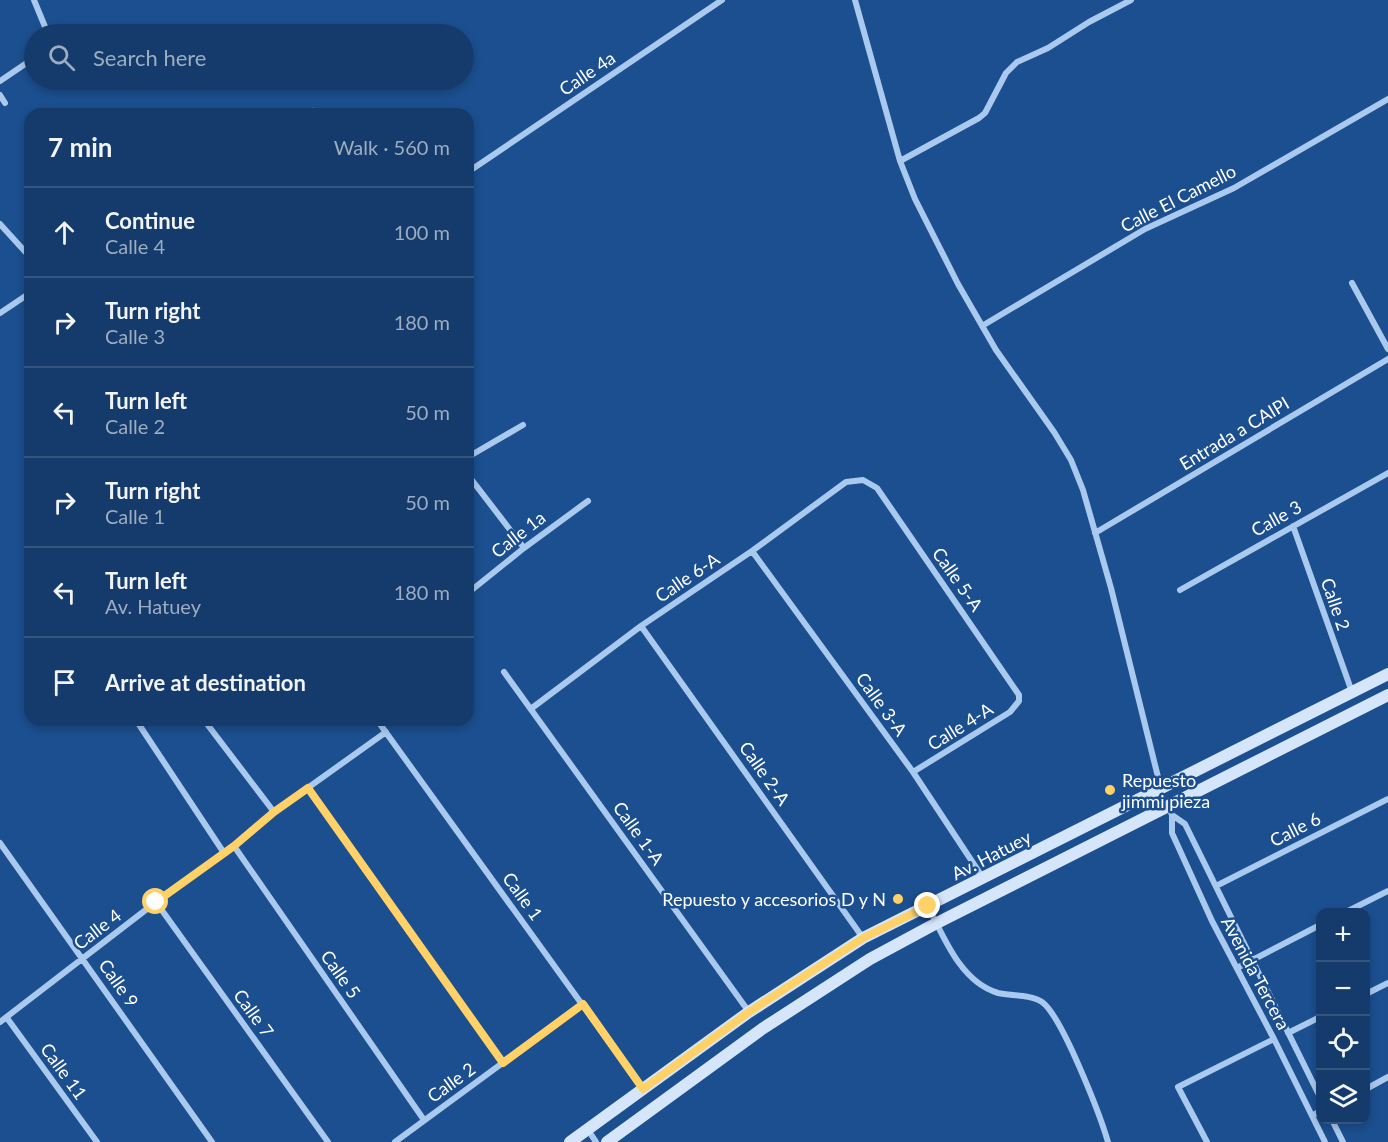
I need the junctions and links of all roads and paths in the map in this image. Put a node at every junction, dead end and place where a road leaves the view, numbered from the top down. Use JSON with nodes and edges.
{"nodes":[{"id":1,"x":34,"y":0,"type":"edge"},
{"id":2,"x":722,"y":0,"type":"edge"},
{"id":3,"x":855,"y":0,"type":"edge"},
{"id":4,"x":1131,"y":0,"type":"edge"},
{"id":5,"x":44,"y":24,"type":"edge"},
{"id":6,"x":24,"y":65,"type":"edge"},
{"id":7,"x":0,"y":81,"type":"edge"},
{"id":8,"x":0,"y":95,"type":"edge"},
{"id":9,"x":1388,"y":99,"type":"edge"},
{"id":10,"x":4,"y":103,"type":"dead end"},
{"id":11,"x":900,"y":161,"type":"junction"},
{"id":12,"x":474,"y":168,"type":"edge"},
{"id":13,"x":0,"y":224,"type":"edge"},
{"id":14,"x":24,"y":250,"type":"edge"},
{"id":15,"x":1352,"y":283,"type":"dead end"},
{"id":16,"x":24,"y":297,"type":"edge"},
{"id":17,"x":0,"y":313,"type":"edge"},
{"id":18,"x":982,"y":326,"type":"junction"},
{"id":19,"x":1388,"y":349,"type":"edge"},
{"id":20,"x":1388,"y":359,"type":"edge"},
{"id":21,"x":523,"y":425,"type":"dead end"},
{"id":22,"x":474,"y":454,"type":"edge"},
{"id":23,"x":1388,"y":472,"type":"edge"},
{"id":24,"x":863,"y":480,"type":"joint"},
{"id":25,"x":474,"y":483,"type":"edge"},
{"id":26,"x":588,"y":501,"type":"dead end"},
{"id":27,"x":1293,"y":526,"type":"junction"},
{"id":28,"x":1095,"y":533,"type":"junction"},
{"id":29,"x":524,"y":548,"type":"junction"},
{"id":30,"x":752,"y":551,"type":"junction"},
{"id":31,"x":474,"y":589,"type":"edge"},
{"id":32,"x":1179,"y":590,"type":"dead end"},
{"id":33,"x":641,"y":626,"type":"junction"},
{"id":34,"x":504,"y":672,"type":"dead end"},
{"id":35,"x":1388,"y":674,"type":"edge"},
{"id":36,"x":1352,"y":692,"type":"junction"},
{"id":37,"x":1388,"y":695,"type":"edge"},
{"id":38,"x":1019,"y":701,"type":"joint"},
{"id":39,"x":532,"y":708,"type":"junction"},
{"id":40,"x":140,"y":726,"type":"edge"},
{"id":41,"x":209,"y":726,"type":"edge"},
{"id":42,"x":382,"y":726,"type":"edge"},
{"id":43,"x":386,"y":732,"type":"junction"},
{"id":44,"x":914,"y":772,"type":"junction"},
{"id":45,"x":308,"y":788,"type":"junction"},
{"id":46,"x":1161,"y":789,"type":"junction"},
{"id":47,"x":1388,"y":799,"type":"edge"},
{"id":48,"x":1170,"y":811,"type":"junction"},
{"id":49,"x":274,"y":812,"type":"junction"},
{"id":50,"x":0,"y":843,"type":"edge"},
{"id":51,"x":234,"y":846,"type":"junction"},
{"id":52,"x":224,"y":853,"type":"junction"},
{"id":53,"x":983,"y":879,"type":"junction"},
{"id":54,"x":1216,"y":886,"type":"junction"},
{"id":55,"x":1388,"y":891,"type":"edge"},
{"id":56,"x":156,"y":902,"type":"junction"},
{"id":57,"x":928,"y":906,"type":"junction"},
{"id":58,"x":1354,"y":908,"type":"edge"},
{"id":59,"x":936,"y":924,"type":"junction"},
{"id":60,"x":1316,"y":927,"type":"edge"},
{"id":61,"x":863,"y":938,"type":"junction"},
{"id":62,"x":83,"y":958,"type":"junction"},
{"id":63,"x":1251,"y":960,"type":"junction"},
{"id":64,"x":1237,"y":968,"type":"junction"},
{"id":65,"x":1388,"y":983,"type":"edge"},
{"id":66,"x":1370,"y":992,"type":"edge"},
{"id":67,"x":583,"y":1004,"type":"junction"},
{"id":68,"x":749,"y":1012,"type":"junction"},
{"id":69,"x":7,"y":1018,"type":"junction"},
{"id":70,"x":1316,"y":1019,"type":"edge"},
{"id":71,"x":0,"y":1022,"type":"edge"},
{"id":72,"x":1288,"y":1033,"type":"junction"},
{"id":73,"x":1274,"y":1039,"type":"junction"},
{"id":74,"x":503,"y":1063,"type":"junction"},
{"id":75,"x":1388,"y":1077,"type":"edge"},
{"id":76,"x":1370,"y":1086,"type":"edge"},
{"id":77,"x":643,"y":1089,"type":"junction"},
{"id":78,"x":1316,"y":1089,"type":"edge"},
{"id":79,"x":1316,"y":1114,"type":"edge"},
{"id":80,"x":1312,"y":1116,"type":"junction"},
{"id":81,"x":424,"y":1120,"type":"junction"},
{"id":82,"x":1334,"y":1124,"type":"edge"},
{"id":83,"x":588,"y":1130,"type":"junction"},
{"id":84,"x":97,"y":1142,"type":"edge"},
{"id":85,"x":212,"y":1142,"type":"edge"},
{"id":86,"x":328,"y":1142,"type":"edge"},
{"id":87,"x":394,"y":1142,"type":"edge"},
{"id":88,"x":570,"y":1142,"type":"edge"},
{"id":89,"x":596,"y":1142,"type":"edge"},
{"id":90,"x":608,"y":1142,"type":"edge"},
{"id":91,"x":1108,"y":1142,"type":"edge"},
{"id":92,"x":1207,"y":1142,"type":"edge"},
{"id":93,"x":1325,"y":1142,"type":"edge"},
{"id":94,"x":1343,"y":1142,"type":"edge"}],
"edges":[{"from":1,"to":5,"type":"street"},
{"from":2,"to":12,"type":"street","name":"Calle 4a"},
{"from":3,"to":11,"type":"street"},
{"from":4,"to":11,"type":"street"},
{"from":6,"to":7,"type":"street"},
{"from":8,"to":10,"type":"street"},
{"from":9,"to":18,"type":"street","name":"Calle El Camello"},
{"from":11,"to":18,"type":"street"},
{"from":13,"to":14,"type":"street"},
{"from":15,"to":19,"type":"street"},
{"from":16,"to":17,"type":"street"},
{"from":18,"to":28,"type":"street"},
{"from":20,"to":28,"type":"street","name":"Entrada a CAIPI"},
{"from":21,"to":22,"type":"street"},
{"from":23,"to":27,"type":"street","name":"Calle 3"},
{"from":24,"to":30,"type":"street","name":"Calle 6-A"},
{"from":24,"to":38,"type":"street","name":"Calle 5-A"},
{"from":25,"to":29,"type":"street"},
{"from":26,"to":29,"type":"street","name":"Calle 1a"},
{"from":27,"to":32,"type":"street","name":"Calle 3"},
{"from":27,"to":36,"type":"street","name":"Calle 2"},
{"from":28,"to":46,"type":"street"},
{"from":29,"to":31,"type":"street","name":"Calle 1a"},
{"from":30,"to":33,"type":"street","name":"Calle 6-A"},
{"from":30,"to":44,"type":"street","name":"Calle 3-A"},
{"from":33,"to":39,"type":"street","name":"Calle 6-A"},
{"from":33,"to":61,"type":"street","name":"Calle 2-A"},
{"from":34,"to":39,"type":"street","name":"Calle 1-A"},
{"from":35,"to":36,"type":"main road","name":"Av. Hatuey"},
{"from":36,"to":46,"type":"main road","name":"Av. Hatuey"},
{"from":37,"to":48,"type":"main road","name":"Av. Hatuey"},
{"from":38,"to":44,"type":"street","name":"Calle 4-A"},
{"from":39,"to":68,"type":"street","name":"Calle 1-A"},
{"from":40,"to":52,"type":"street"},
{"from":41,"to":49,"type":"street"},
{"from":42,"to":43,"type":"street","name":"Calle 1"},
{"from":43,"to":45,"type":"street","name":"Calle 4"},
{"from":43,"to":67,"type":"street","name":"Calle 1"},
{"from":44,"to":53,"type":"street","name":"Calle 3-A"},
{"from":45,"to":49,"type":"street","name":"Calle 4"},
{"from":45,"to":74,"type":"street"},
{"from":46,"to":53,"type":"main road","name":"Av. Hatuey"},
{"from":47,"to":54,"type":"street","name":"Calle 6"},
{"from":48,"to":54,"type":"street","name":"Avenida Tercera"},
{"from":48,"to":59,"type":"main road","name":"Av. Hatuey"},
{"from":48,"to":64,"type":"street","name":"Avenida Tercera"},
{"from":49,"to":51,"type":"street","name":"Calle 4"},
{"from":50,"to":62,"type":"street","name":"Calle 9"},
{"from":51,"to":52,"type":"street","name":"Calle 4"},
{"from":51,"to":81,"type":"street","name":"Calle 5"},
{"from":52,"to":56,"type":"street","name":"Calle 4"},
{"from":53,"to":57,"type":"main road","name":"Av. Hatuey"},
{"from":54,"to":63,"type":"street","name":"Avenida Tercera"},
{"from":55,"to":58,"type":"street"},
{"from":56,"to":62,"type":"street","name":"Calle 4"},
{"from":56,"to":86,"type":"street","name":"Calle 7"},
{"from":57,"to":59,"type":"street"},
{"from":57,"to":61,"type":"main road","name":"Av. Hatuey"},
{"from":59,"to":90,"type":"main road","name":"Av. Hatuey"},
{"from":59,"to":91,"type":"street"},
{"from":60,"to":63,"type":"street"},
{"from":61,"to":68,"type":"main road","name":"Av. Hatuey"},
{"from":62,"to":69,"type":"street","name":"Calle 4"},
{"from":62,"to":85,"type":"street","name":"Calle 9"},
{"from":63,"to":64,"type":"street"},
{"from":63,"to":72,"type":"street","name":"Avenida Tercera"},
{"from":64,"to":73,"type":"street","name":"Avenida Tercera"},
{"from":65,"to":66,"type":"street"},
{"from":67,"to":74,"type":"street","name":"Calle 2"},
{"from":67,"to":77,"type":"street","name":"Calle 1"},
{"from":68,"to":77,"type":"main road","name":"Av. Hatuey"},
{"from":69,"to":71,"type":"street","name":"Calle 4"},
{"from":69,"to":84,"type":"street","name":"Calle 11"},
{"from":70,"to":72,"type":"street"},
{"from":72,"to":78,"type":"street","name":"Avenida Tercera"},
{"from":73,"to":80,"type":"street","name":"Avenida Tercera"},
{"from":73,"to":92,"type":"street"},
{"from":74,"to":81,"type":"street","name":"Calle 2"},
{"from":75,"to":76,"type":"street"},
{"from":77,"to":83,"type":"main road","name":"Av. Hatuey"},
{"from":79,"to":80,"type":"street"},
{"from":80,"to":93,"type":"street","name":"Avenida Tercera"},
{"from":81,"to":87,"type":"street","name":"Calle 2"},
{"from":82,"to":94,"type":"street"},
{"from":83,"to":88,"type":"main road","name":"Av. Hatuey"},
{"from":83,"to":89,"type":"street"}]}
